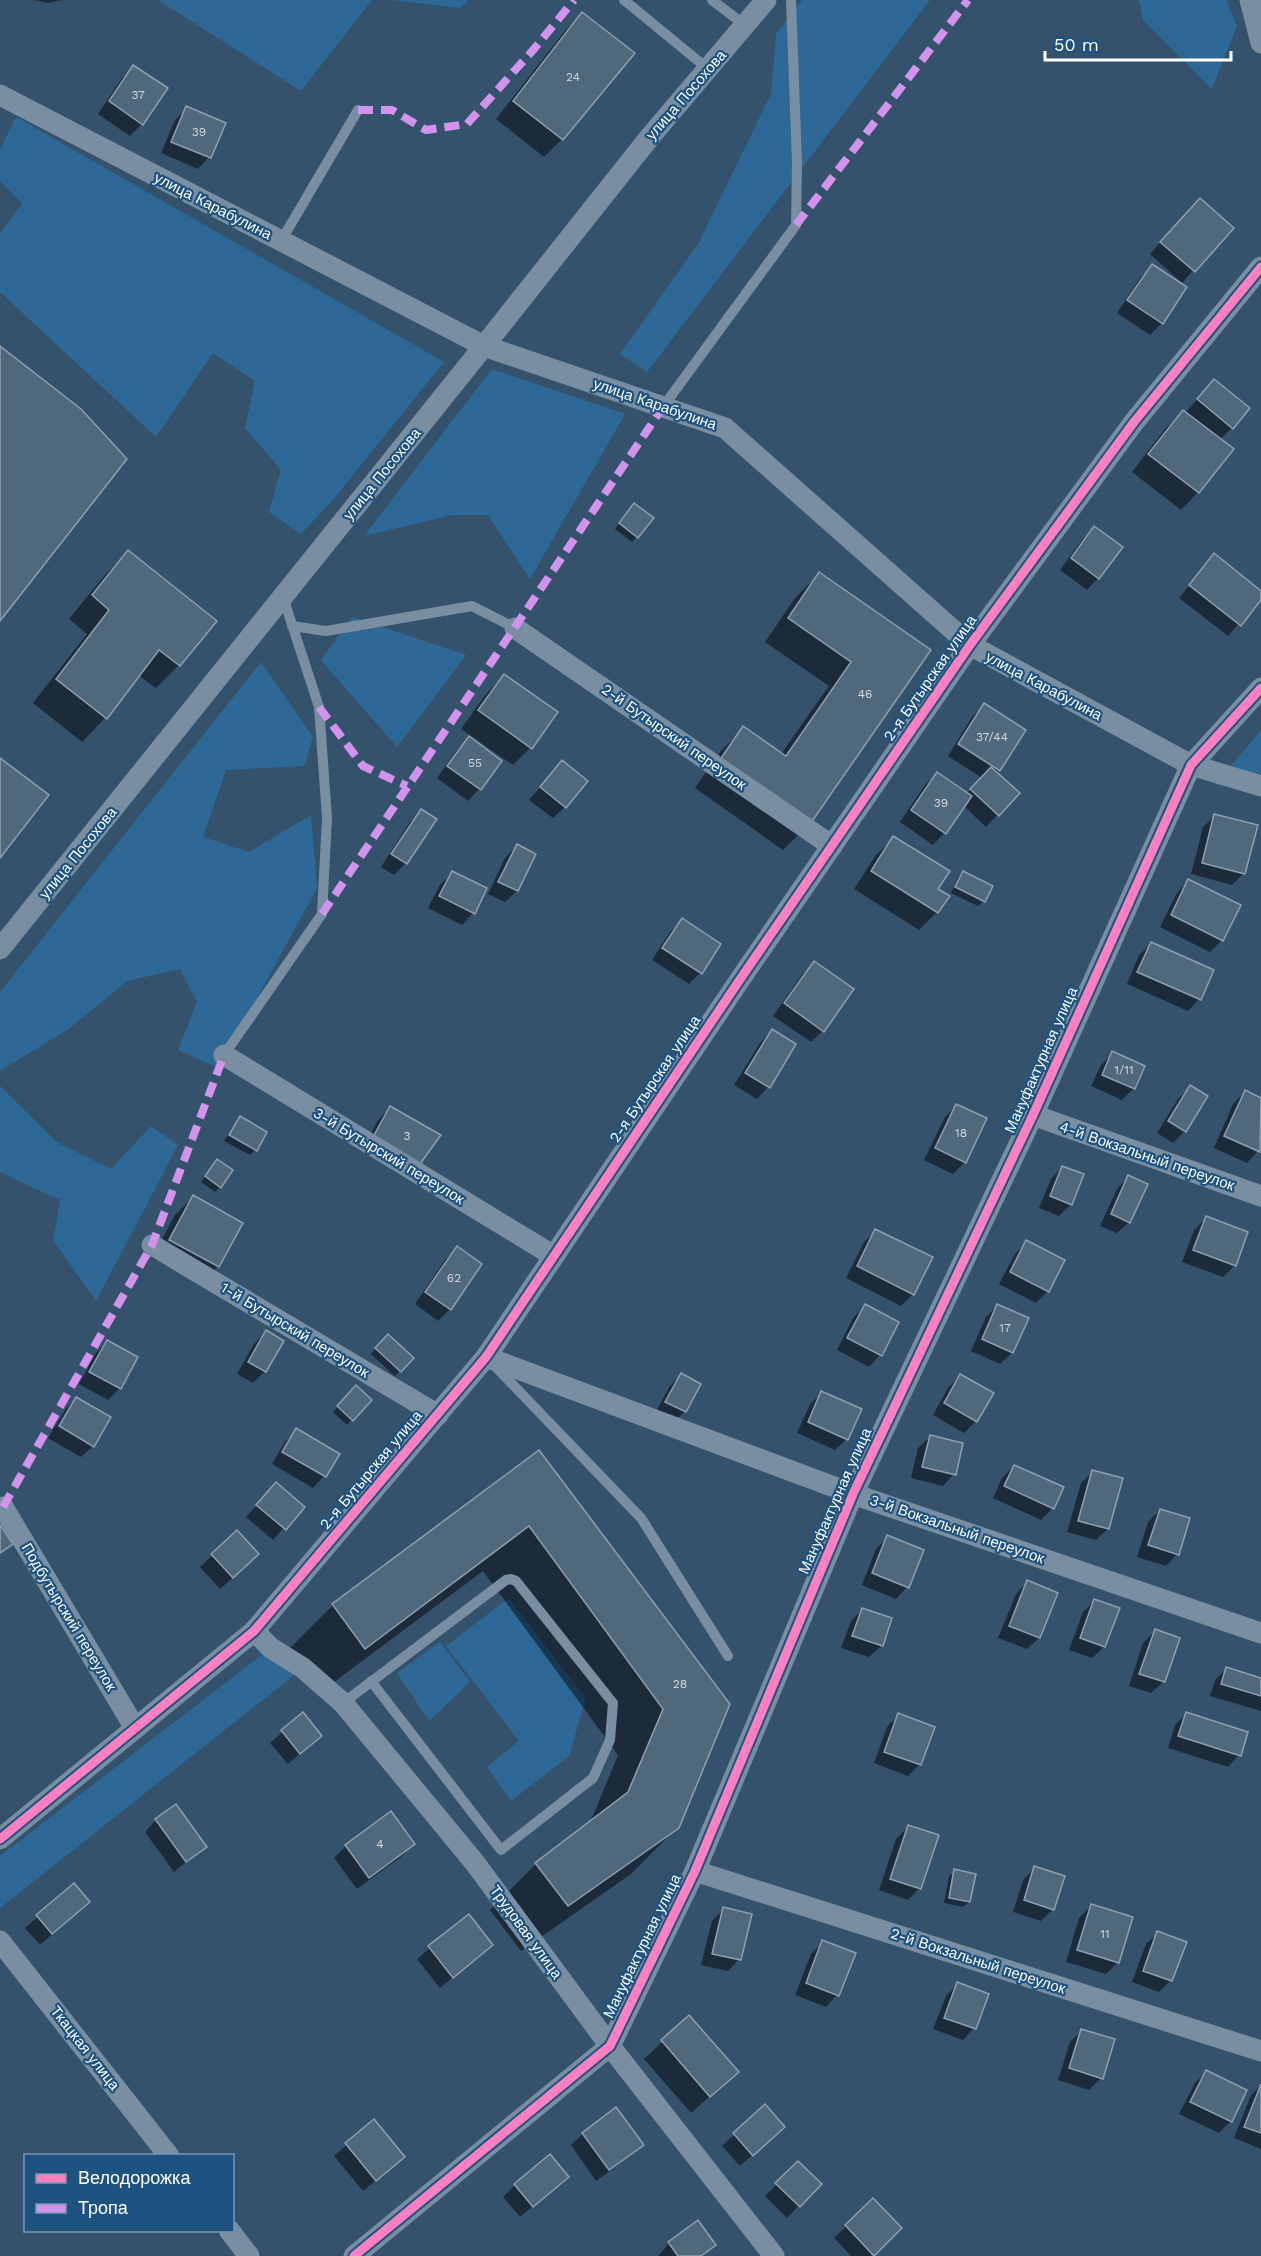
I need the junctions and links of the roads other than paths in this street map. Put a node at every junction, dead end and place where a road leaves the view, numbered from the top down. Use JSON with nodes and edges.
{"nodes":[{"id":1,"x":624,"y":0,"type":"edge"},
{"id":2,"x":712,"y":0,"type":"edge"},
{"id":3,"x":766,"y":0,"type":"edge"},
{"id":4,"x":791,"y":0,"type":"edge"},
{"id":5,"x":1250,"y":0,"type":"edge"},
{"id":6,"x":746,"y":26,"type":"junction"},
{"id":7,"x":1261,"y":43,"type":"edge"},
{"id":8,"x":708,"y":69,"type":"junction"},
{"id":9,"x":0,"y":95,"type":"edge"},
{"id":10,"x":358,"y":110,"type":"dead end"},
{"id":11,"x":281,"y":241,"type":"junction"},
{"id":12,"x":1261,"y":267,"type":"edge"},
{"id":13,"x":484,"y":346,"type":"junction"},
{"id":14,"x":663,"y":407,"type":"junction"},
{"id":15,"x":283,"y":597,"type":"junction"},
{"id":16,"x":292,"y":626,"type":"junction"},
{"id":17,"x":515,"y":628,"type":"joint"},
{"id":18,"x":970,"y":645,"type":"junction"},
{"id":19,"x":1261,"y":688,"type":"edge"},
{"id":20,"x":1191,"y":765,"type":"junction"},
{"id":21,"x":1261,"y":786,"type":"edge"},
{"id":22,"x":832,"y":846,"type":"junction"},
{"id":23,"x":0,"y":949,"type":"edge"},
{"id":24,"x":224,"y":1055,"type":"joint"},
{"id":25,"x":1033,"y":1115,"type":"junction"},
{"id":26,"x":1261,"y":1196,"type":"edge"},
{"id":27,"x":152,"y":1245,"type":"dead end"},
{"id":28,"x":554,"y":1256,"type":"junction"},
{"id":29,"x":486,"y":1357,"type":"junction"},
{"id":30,"x":438,"y":1415,"type":"junction"},
{"id":31,"x":853,"y":1494,"type":"junction"},
{"id":32,"x":3,"y":1507,"type":"dead end"},
{"id":33,"x":254,"y":1631,"type":"junction"},
{"id":34,"x":1261,"y":1633,"type":"edge"},
{"id":35,"x":728,"y":1656,"type":"dead end"},
{"id":36,"x":371,"y":1682,"type":"junction"},
{"id":37,"x":343,"y":1703,"type":"junction"},
{"id":38,"x":135,"y":1728,"type":"junction"},
{"id":39,"x":0,"y":1839,"type":"edge"},
{"id":40,"x":695,"y":1871,"type":"junction"},
{"id":41,"x":0,"y":1941,"type":"edge"},
{"id":42,"x":610,"y":2046,"type":"junction"},
{"id":43,"x":1261,"y":2051,"type":"edge"},
{"id":44,"x":167,"y":2154,"type":"edge"},
{"id":45,"x":231,"y":2232,"type":"edge"},
{"id":46,"x":249,"y":2256,"type":"edge"},
{"id":47,"x":354,"y":2256,"type":"edge"},
{"id":48,"x":774,"y":2256,"type":"edge"}],
"edges":[{"from":1,"to":8,"type":"lane"},
{"from":2,"to":6,"type":"lane"},
{"from":3,"to":6,"type":"street","name":"улица Посохова"},
{"from":4,"to":14,"type":"lane"},
{"from":5,"to":7,"type":"street"},
{"from":6,"to":8,"type":"street","name":"улица Посохова"},
{"from":8,"to":13,"type":"street","name":"улица Посохова"},
{"from":9,"to":11,"type":"street","name":"улица Карабулина"},
{"from":10,"to":11,"type":"lane"},
{"from":11,"to":13,"type":"street","name":"улица Карабулина"},
{"from":12,"to":18,"type":"street","name":"2-я Бутырская улица"},
{"from":13,"to":14,"type":"street","name":"улица Карабулина"},
{"from":13,"to":15,"type":"street","name":"улица Посохова"},
{"from":14,"to":18,"type":"street","name":"улица Карабулина"},
{"from":15,"to":16,"type":"lane"},
{"from":15,"to":23,"type":"street","name":"улица Посохова"},
{"from":16,"to":17,"type":"lane"},
{"from":16,"to":24,"type":"lane"},
{"from":17,"to":22,"type":"street","name":"2-й Бутырский переулок"},
{"from":18,"to":20,"type":"street","name":"улица Карабулина"},
{"from":18,"to":22,"type":"street","name":"2-я Бутырская улица"},
{"from":19,"to":20,"type":"street","name":"Мануфактурная улица"},
{"from":20,"to":21,"type":"street","name":"улица Карабулина"},
{"from":20,"to":25,"type":"street","name":"Мануфактурная улица"},
{"from":22,"to":28,"type":"street","name":"2-я Бутырская улица"},
{"from":24,"to":28,"type":"street","name":"3-й Бутырский переулок"},
{"from":25,"to":26,"type":"street","name":"4-й Вокзальный переулок"},
{"from":25,"to":31,"type":"street","name":"Мануфактурная улица"},
{"from":27,"to":30,"type":"street","name":"1-й Бутырский переулок"},
{"from":28,"to":29,"type":"street","name":"2-я Бутырская улица"},
{"from":29,"to":30,"type":"street","name":"2-я Бутырская улица"},
{"from":29,"to":31,"type":"street","name":"3-й Вокзальный переулок"},
{"from":29,"to":35,"type":"lane"},
{"from":30,"to":33,"type":"street","name":"2-я Бутырская улица"},
{"from":31,"to":34,"type":"street","name":"3-й Вокзальный переулок"},
{"from":31,"to":40,"type":"street","name":"Мануфактурная улица"},
{"from":32,"to":38,"type":"street","name":"Подбутырский переулок"},
{"from":33,"to":37,"type":"street","name":"Трудовая улица"},
{"from":33,"to":38,"type":"street","name":"2-я Бутырская улица"},
{"from":36,"to":36,"type":"lane"},
{"from":36,"to":37,"type":"lane"},
{"from":37,"to":42,"type":"street","name":"Трудовая улица"},
{"from":38,"to":39,"type":"street","name":"2-я Бутырская улица"},
{"from":40,"to":42,"type":"street","name":"Мануфактурная улица"},
{"from":40,"to":43,"type":"street","name":"2-й Вокзальный переулок"},
{"from":41,"to":44,"type":"street","name":"Ткацкая улица"},
{"from":42,"to":47,"type":"street","name":"Мануфактурная улица"},
{"from":42,"to":48,"type":"street","name":"Трудовая улица"},
{"from":45,"to":46,"type":"street"}]}
